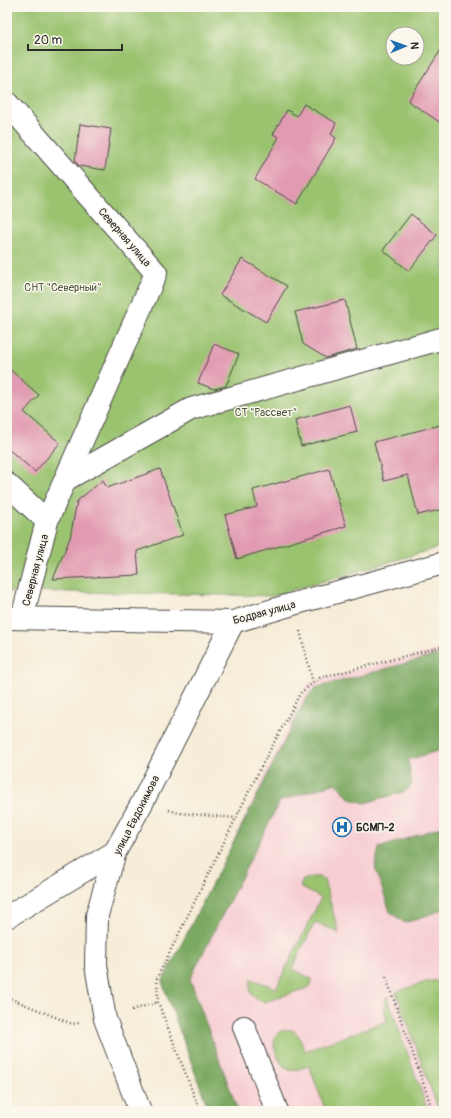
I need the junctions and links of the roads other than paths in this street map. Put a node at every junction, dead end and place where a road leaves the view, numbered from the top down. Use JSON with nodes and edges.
{"nodes":[{"id":1,"x":7,"y":103,"type":"edge"},
{"id":2,"x":444,"y":338,"type":"edge"},
{"id":3,"x":65,"y":480,"type":"junction"},
{"id":4,"x":7,"y":484,"type":"edge"},
{"id":5,"x":47,"y":521,"type":"junction"},
{"id":6,"x":444,"y":563,"type":"edge"},
{"id":7,"x":14,"y":618,"type":"edge"},
{"id":8,"x":233,"y":622,"type":"junction"},
{"id":9,"x":115,"y":852,"type":"junction"},
{"id":10,"x":7,"y":917,"type":"edge"},
{"id":11,"x":244,"y":1027,"type":"dead end"},
{"id":12,"x":140,"y":1111,"type":"edge"},
{"id":13,"x":277,"y":1111,"type":"edge"}],
"edges":[{"from":1,"to":3,"type":"street","name":"Северная улица"},
{"from":2,"to":3,"type":"street"},
{"from":3,"to":5,"type":"street","name":"Северная улица"},
{"from":4,"to":5,"type":"street","name":"Северная улица"},
{"from":5,"to":7,"type":"street","name":"Северная улица"},
{"from":6,"to":8,"type":"street","name":"Бодрая улица"},
{"from":7,"to":8,"type":"street","name":"Бодрая улица"},
{"from":8,"to":9,"type":"street","name":"улица Евдокимова"},
{"from":9,"to":10,"type":"street"},
{"from":9,"to":12,"type":"street","name":"улица Евдокимова"},
{"from":11,"to":13,"type":"street"}]}
